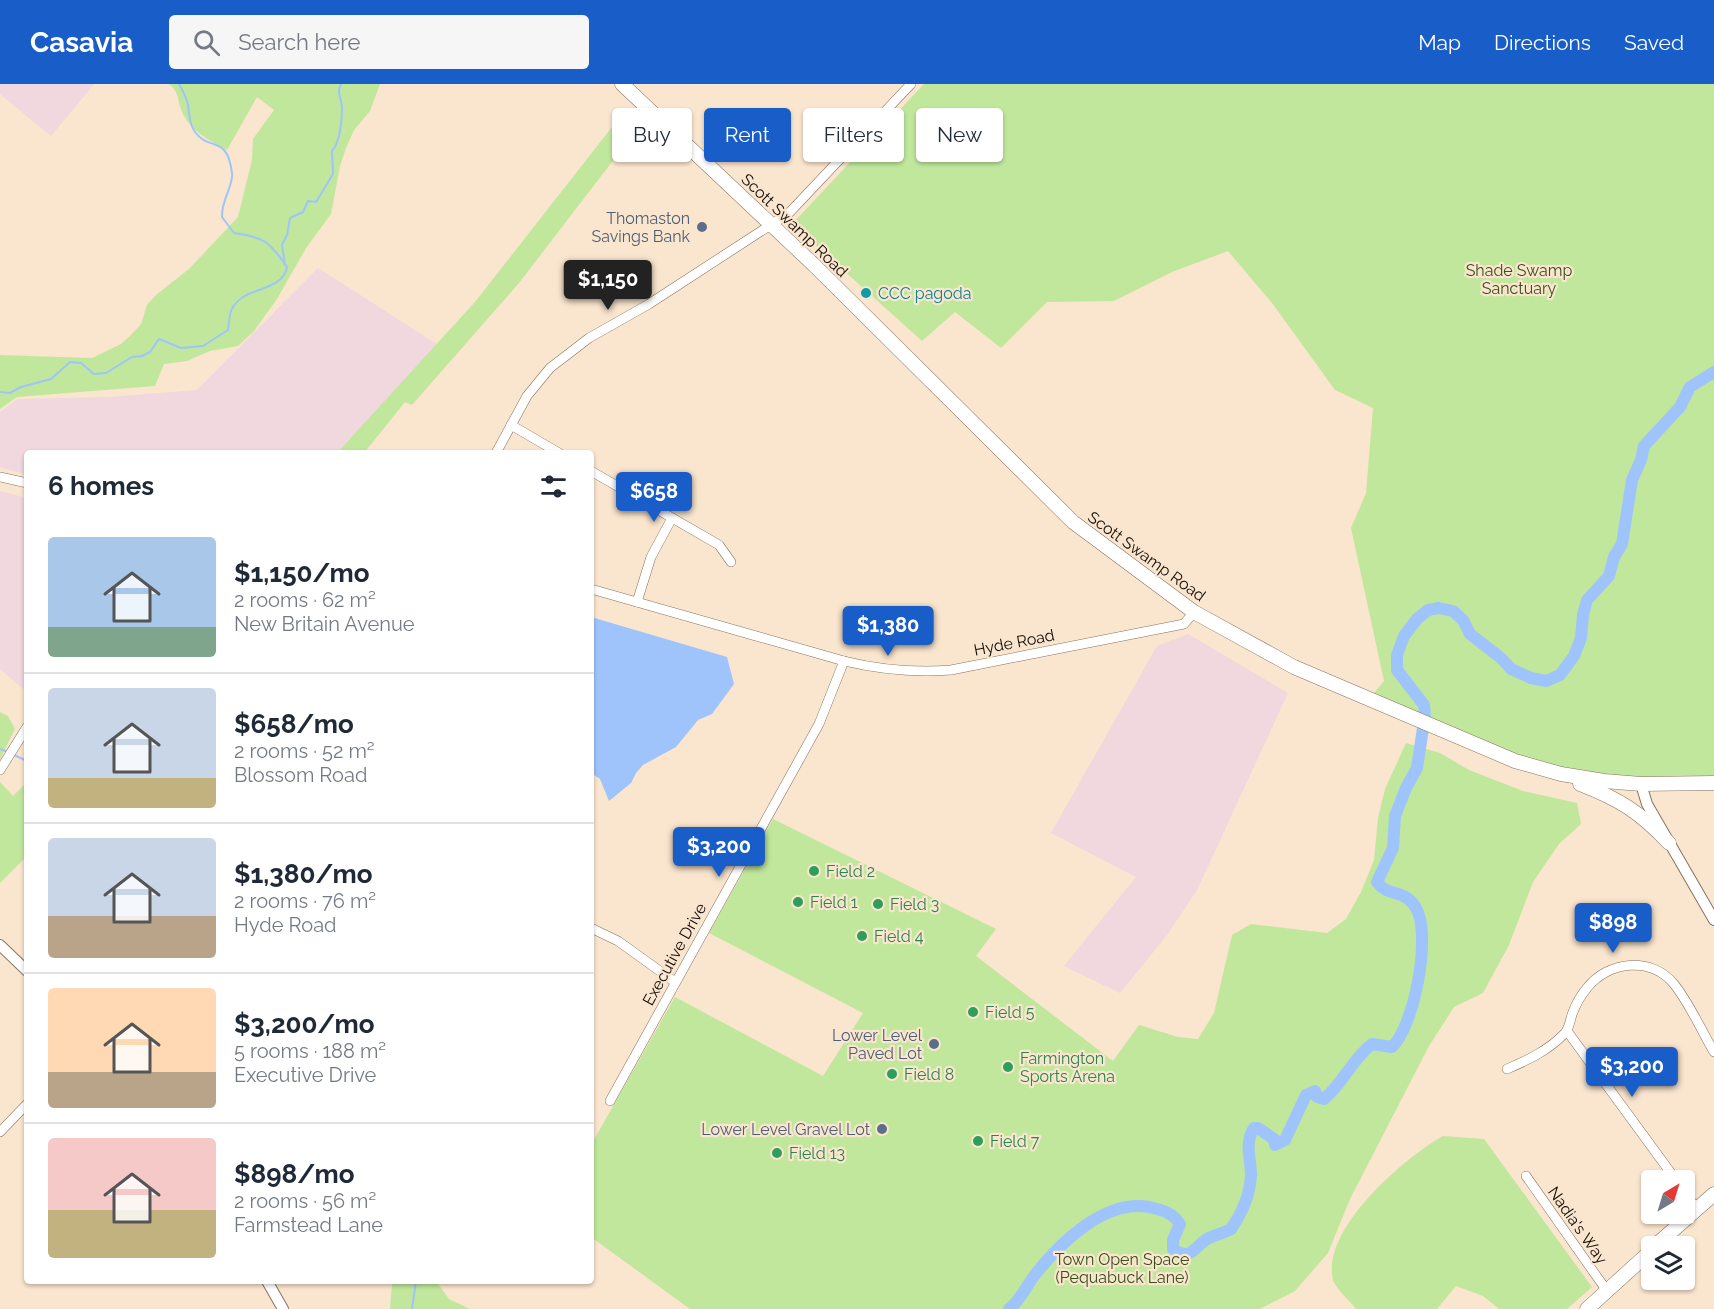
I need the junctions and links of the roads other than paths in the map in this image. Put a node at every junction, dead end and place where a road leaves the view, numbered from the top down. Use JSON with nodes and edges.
{"nodes":[{"id":1,"x":622,"y":84,"type":"edge"},
{"id":2,"x":911,"y":84,"type":"edge"},
{"id":3,"x":773,"y":225,"type":"junction"},
{"id":4,"x":511,"y":425,"type":"junction"},
{"id":5,"x":498,"y":450,"type":"edge"},
{"id":6,"x":554,"y":450,"type":"edge"},
{"id":7,"x":594,"y":473,"type":"edge"},
{"id":8,"x":0,"y":477,"type":"edge"},
{"id":9,"x":24,"y":482,"type":"edge"},
{"id":10,"x":672,"y":518,"type":"junction"},
{"id":11,"x":731,"y":562,"type":"dead end"},
{"id":12,"x":594,"y":590,"type":"edge"},
{"id":13,"x":637,"y":602,"type":"junction"},
{"id":14,"x":1194,"y":612,"type":"junction"},
{"id":15,"x":844,"y":661,"type":"junction"},
{"id":16,"x":24,"y":732,"type":"edge"},
{"id":17,"x":1539,"y":769,"type":"junction"},
{"id":18,"x":0,"y":770,"type":"edge"},
{"id":19,"x":1714,"y":783,"type":"edge"},
{"id":20,"x":1641,"y":784,"type":"junction"},
{"id":21,"x":1669,"y":843,"type":"junction"},
{"id":22,"x":1714,"y":920,"type":"edge"},
{"id":23,"x":594,"y":929,"type":"edge"},
{"id":24,"x":0,"y":945,"type":"edge"},
{"id":25,"x":24,"y":968,"type":"edge"},
{"id":26,"x":675,"y":982,"type":"junction"},
{"id":27,"x":1567,"y":1031,"type":"junction"},
{"id":28,"x":1714,"y":1052,"type":"edge"},
{"id":29,"x":1507,"y":1069,"type":"dead end"},
{"id":30,"x":610,"y":1101,"type":"dead end"},
{"id":31,"x":24,"y":1105,"type":"edge"},
{"id":32,"x":0,"y":1132,"type":"edge"},
{"id":33,"x":1669,"y":1170,"type":"edge"},
{"id":34,"x":1526,"y":1176,"type":"dead end"},
{"id":35,"x":1714,"y":1194,"type":"edge"},
{"id":36,"x":1695,"y":1206,"type":"edge"},
{"id":37,"x":1697,"y":1209,"type":"junction"},
{"id":38,"x":1667,"y":1236,"type":"edge"},
{"id":39,"x":1641,"y":1260,"type":"edge"},
{"id":40,"x":269,"y":1284,"type":"edge"},
{"id":41,"x":1606,"y":1291,"type":"junction"},
{"id":42,"x":283,"y":1309,"type":"edge"},
{"id":43,"x":1587,"y":1309,"type":"edge"}],
"edges":[{"from":1,"to":3,"type":"highway","name":"Scott Swamp Road"},
{"from":2,"to":3,"type":"street"},
{"from":3,"to":4,"type":"street"},
{"from":3,"to":14,"type":"highway","name":"Scott Swamp Road"},
{"from":4,"to":5,"type":"street"},
{"from":4,"to":6,"type":"street"},
{"from":7,"to":10,"type":"street"},
{"from":8,"to":9,"type":"street"},
{"from":10,"to":11,"type":"street"},
{"from":10,"to":13,"type":"street"},
{"from":12,"to":13,"type":"street","name":"Hyde Road"},
{"from":13,"to":15,"type":"street","name":"Hyde Road"},
{"from":14,"to":15,"type":"street","name":"Hyde Road"},
{"from":14,"to":17,"type":"highway","name":"Scott Swamp Road"},
{"from":15,"to":26,"type":"street","name":"Executive Drive"},
{"from":16,"to":18,"type":"street"},
{"from":17,"to":20,"type":"highway","name":"Scott Swamp Road"},
{"from":17,"to":21,"type":"highway"},
{"from":19,"to":20,"type":"highway","name":"Scott Swamp Road"},
{"from":20,"to":21,"type":"main road"},
{"from":21,"to":22,"type":"main road"},
{"from":23,"to":26,"type":"street"},
{"from":24,"to":25,"type":"main road"},
{"from":26,"to":30,"type":"street","name":"Executive Drive"},
{"from":27,"to":28,"type":"street"},
{"from":27,"to":29,"type":"street"},
{"from":27,"to":33,"type":"street"},
{"from":31,"to":32,"type":"street"},
{"from":34,"to":41,"type":"street","name":"Nadia's Way"},
{"from":35,"to":37,"type":"highway"},
{"from":36,"to":37,"type":"street"},
{"from":37,"to":38,"type":"highway"},
{"from":39,"to":41,"type":"highway"},
{"from":40,"to":42,"type":"main road"},
{"from":41,"to":43,"type":"highway"}]}
